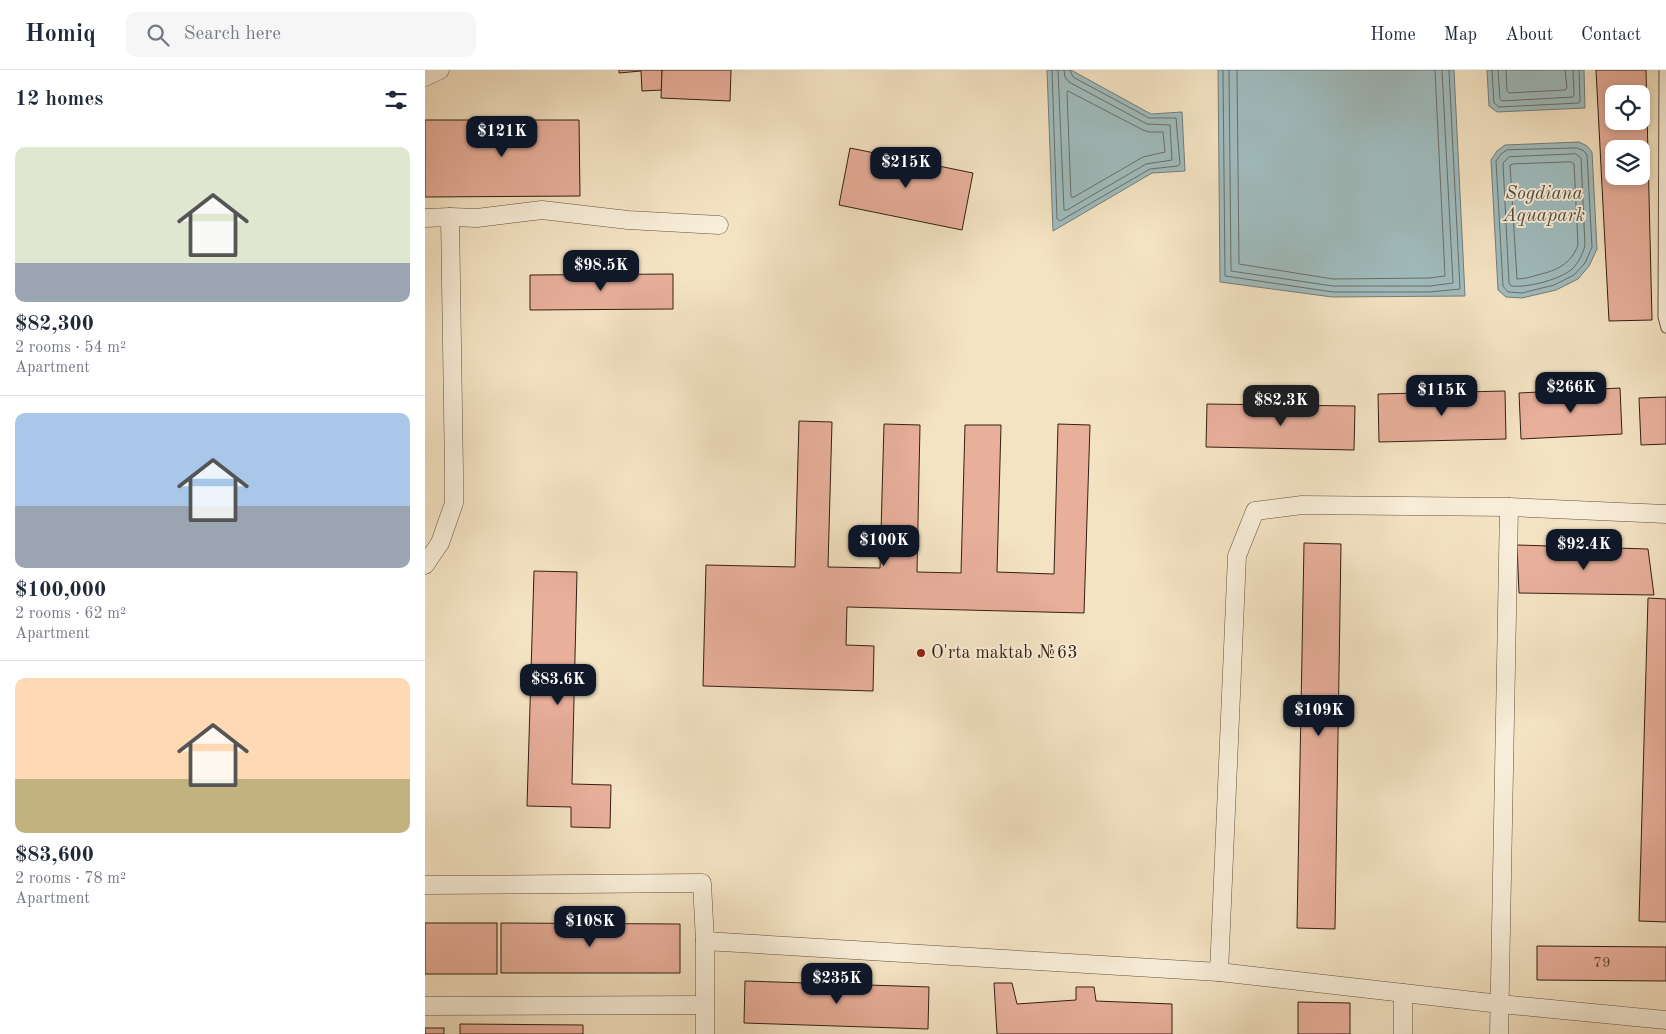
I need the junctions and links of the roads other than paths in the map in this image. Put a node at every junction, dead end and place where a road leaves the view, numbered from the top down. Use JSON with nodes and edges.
{"nodes":[{"id":1,"x":440,"y":70,"type":"edge"},
{"id":2,"x":1664,"y":70,"type":"edge"},
{"id":3,"x":425,"y":77,"type":"edge"},
{"id":4,"x":450,"y":217,"type":"junction"},
{"id":5,"x":425,"y":218,"type":"edge"},
{"id":6,"x":719,"y":225,"type":"dead end"},
{"id":7,"x":1666,"y":328,"type":"edge"},
{"id":8,"x":1509,"y":507,"type":"junction"},
{"id":9,"x":1666,"y":514,"type":"edge"},
{"id":10,"x":425,"y":564,"type":"edge"},
{"id":11,"x":425,"y":884,"type":"edge"},
{"id":12,"x":705,"y":941,"type":"junction"},
{"id":13,"x":1219,"y":972,"type":"junction"},
{"id":14,"x":1403,"y":993,"type":"junction"},
{"id":15,"x":1500,"y":1004,"type":"junction"},
{"id":16,"x":704,"y":1005,"type":"junction"},
{"id":17,"x":425,"y":1006,"type":"edge"},
{"id":18,"x":1666,"y":1020,"type":"edge"},
{"id":19,"x":705,"y":1034,"type":"edge"},
{"id":20,"x":1403,"y":1034,"type":"edge"},
{"id":21,"x":1499,"y":1034,"type":"edge"}],
"edges":[{"from":1,"to":3,"type":"street"},
{"from":2,"to":7,"type":"lane"},
{"from":4,"to":5,"type":"street"},
{"from":4,"to":6,"type":"street"},
{"from":4,"to":10,"type":"street"},
{"from":8,"to":9,"type":"street"},
{"from":8,"to":13,"type":"street"},
{"from":8,"to":15,"type":"street"},
{"from":11,"to":12,"type":"street"},
{"from":12,"to":13,"type":"street"},
{"from":12,"to":16,"type":"street"},
{"from":13,"to":14,"type":"street"},
{"from":14,"to":15,"type":"street"},
{"from":14,"to":20,"type":"street"},
{"from":15,"to":18,"type":"street"},
{"from":15,"to":21,"type":"street"},
{"from":16,"to":17,"type":"street"},
{"from":16,"to":19,"type":"street"}]}
